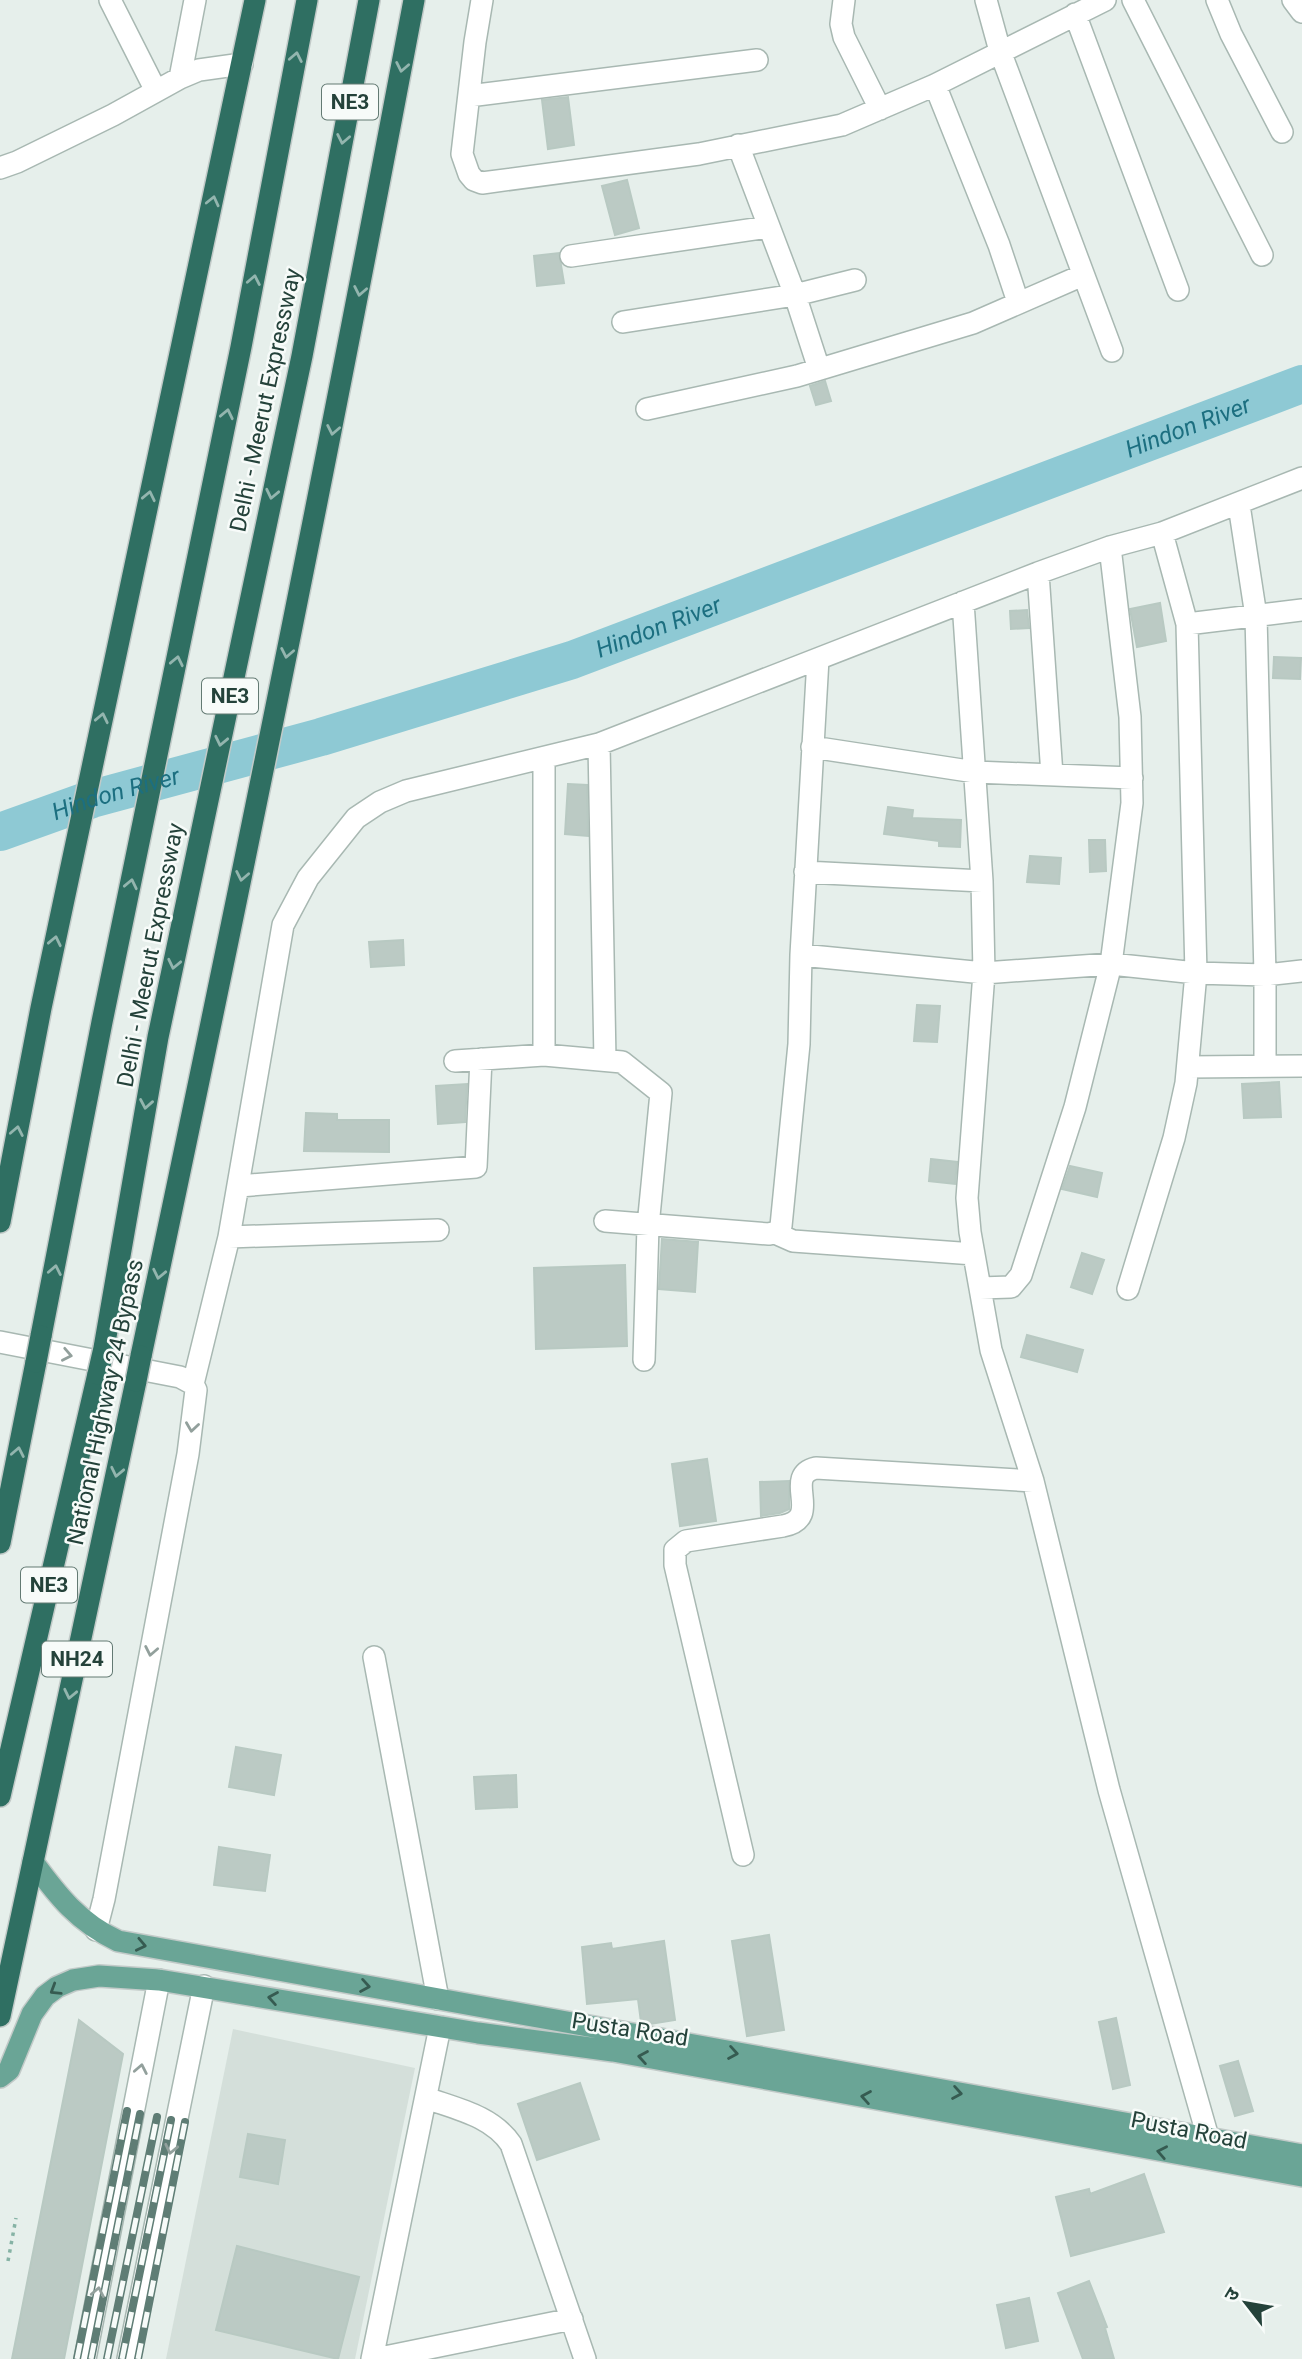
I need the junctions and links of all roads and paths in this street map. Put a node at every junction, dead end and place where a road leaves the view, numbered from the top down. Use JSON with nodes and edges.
{"nodes":[{"id":1,"x":110,"y":0,"type":"edge"},
{"id":2,"x":195,"y":0,"type":"edge"},
{"id":3,"x":256,"y":0,"type":"edge"},
{"id":4,"x":307,"y":0,"type":"edge"},
{"id":5,"x":369,"y":0,"type":"edge"},
{"id":6,"x":415,"y":0,"type":"edge"},
{"id":7,"x":482,"y":0,"type":"edge"},
{"id":8,"x":844,"y":0,"type":"edge"},
{"id":9,"x":986,"y":0,"type":"edge"},
{"id":10,"x":1105,"y":0,"type":"edge"},
{"id":11,"x":1133,"y":0,"type":"edge"},
{"id":12,"x":1217,"y":0,"type":"edge"},
{"id":13,"x":1293,"y":0,"type":"edge"},
{"id":14,"x":1302,"y":12,"type":"edge"},
{"id":15,"x":1076,"y":15,"type":"junction"},
{"id":16,"x":1000,"y":51,"type":"junction"},
{"id":17,"x":757,"y":60,"type":"dead end"},
{"id":18,"x":242,"y":64,"type":"junction"},
{"id":19,"x":180,"y":78,"type":"junction"},
{"id":20,"x":935,"y":85,"type":"junction"},
{"id":21,"x":156,"y":91,"type":"junction"},
{"id":22,"x":469,"y":96,"type":"junction"},
{"id":23,"x":880,"y":109,"type":"junction"},
{"id":24,"x":1282,"y":132,"type":"dead end"},
{"id":25,"x":738,"y":145,"type":"junction"},
{"id":26,"x":0,"y":168,"type":"edge"},
{"id":27,"x":769,"y":227,"type":"junction"},
{"id":28,"x":571,"y":256,"type":"dead end"},
{"id":29,"x":1262,"y":256,"type":"dead end"},
{"id":30,"x":1083,"y":275,"type":"junction"},
{"id":31,"x":855,"y":280,"type":"dead end"},
{"id":32,"x":1178,"y":290,"type":"dead end"},
{"id":33,"x":795,"y":295,"type":"junction"},
{"id":34,"x":1018,"y":302,"type":"junction"},
{"id":35,"x":623,"y":322,"type":"dead end"},
{"id":36,"x":1112,"y":351,"type":"dead end"},
{"id":37,"x":819,"y":369,"type":"junction"},
{"id":38,"x":647,"y":409,"type":"dead end"},
{"id":39,"x":1302,"y":478,"type":"edge"},
{"id":40,"x":1239,"y":505,"type":"junction"},
{"id":41,"x":1162,"y":533,"type":"junction"},
{"id":42,"x":1110,"y":547,"type":"junction"},
{"id":43,"x":1038,"y":573,"type":"junction"},
{"id":44,"x":964,"y":602,"type":"junction"},
{"id":45,"x":1302,"y":611,"type":"edge"},
{"id":46,"x":1256,"y":616,"type":"junction"},
{"id":47,"x":1187,"y":624,"type":"junction"},
{"id":48,"x":818,"y":659,"type":"junction"},
{"id":49,"x":599,"y":744,"type":"junction"},
{"id":50,"x":812,"y":747,"type":"junction"},
{"id":51,"x":544,"y":758,"type":"junction"},
{"id":52,"x":975,"y":772,"type":"junction"},
{"id":53,"x":1052,"y":775,"type":"junction"},
{"id":54,"x":1132,"y":778,"type":"junction"},
{"id":55,"x":805,"y":872,"type":"junction"},
{"id":56,"x":982,"y":881,"type":"junction"},
{"id":57,"x":801,"y":956,"type":"junction"},
{"id":58,"x":1111,"y":964,"type":"junction"},
{"id":59,"x":1302,"y":971,"type":"edge"},
{"id":60,"x":984,"y":973,"type":"junction"},
{"id":61,"x":1196,"y":973,"type":"junction"},
{"id":62,"x":1265,"y":975,"type":"junction"},
{"id":63,"x":544,"y":1055,"type":"junction"},
{"id":64,"x":481,"y":1059,"type":"junction"},
{"id":65,"x":605,"y":1060,"type":"junction"},
{"id":66,"x":455,"y":1061,"type":"dead end"},
{"id":67,"x":1265,"y":1066,"type":"junction"},
{"id":68,"x":1302,"y":1066,"type":"edge"},
{"id":69,"x":1188,"y":1067,"type":"junction"},
{"id":70,"x":239,"y":1186,"type":"junction"},
{"id":71,"x":0,"y":1222,"type":"edge"},
{"id":72,"x":605,"y":1222,"type":"dead end"},
{"id":73,"x":648,"y":1226,"type":"junction"},
{"id":74,"x":438,"y":1230,"type":"dead end"},
{"id":75,"x":775,"y":1233,"type":"junction"},
{"id":76,"x":229,"y":1237,"type":"junction"},
{"id":77,"x":974,"y":1254,"type":"junction"},
{"id":78,"x":980,"y":1288,"type":"junction"},
{"id":79,"x":1129,"y":1289,"type":"dead end"},
{"id":80,"x":0,"y":1342,"type":"edge"},
{"id":81,"x":644,"y":1360,"type":"dead end"},
{"id":82,"x":193,"y":1384,"type":"junction"},
{"id":83,"x":1033,"y":1481,"type":"junction"},
{"id":84,"x":0,"y":1543,"type":"edge"},
{"id":85,"x":374,"y":1657,"type":"dead end"},
{"id":86,"x":0,"y":1796,"type":"edge"},
{"id":87,"x":743,"y":1855,"type":"dead end"},
{"id":88,"x":33,"y":1862,"type":"junction"},
{"id":89,"x":96,"y":1930,"type":"junction"},
{"id":90,"x":159,"y":1980,"type":"junction"},
{"id":91,"x":204,"y":1986,"type":"junction"},
{"id":92,"x":438,"y":1999,"type":"junction"},
{"id":93,"x":0,"y":2016,"type":"edge"},
{"id":94,"x":440,"y":2027,"type":"junction"},
{"id":95,"x":0,"y":2077,"type":"edge"},
{"id":96,"x":426,"y":2098,"type":"junction"},
{"id":97,"x":1210,"y":2138,"type":"junction"},
{"id":98,"x":1302,"y":2155,"type":"edge"},
{"id":99,"x":1215,"y":2162,"type":"junction"},
{"id":100,"x":1302,"y":2176,"type":"edge"},
{"id":101,"x":16,"y":2218,"type":"dead end"},
{"id":102,"x":8,"y":2261,"type":"dead end"},
{"id":103,"x":572,"y":2319,"type":"junction"},
{"id":104,"x":85,"y":2359,"type":"edge"},
{"id":105,"x":128,"y":2359,"type":"edge"},
{"id":106,"x":374,"y":2359,"type":"edge"},
{"id":107,"x":584,"y":2359,"type":"edge"}],
"edges":[{"from":1,"to":21,"type":"street"},
{"from":2,"to":19,"type":"street"},
{"from":3,"to":18,"type":"highway"},
{"from":84,"to":4,"type":"highway","name":"Delhi - Meerut Expressway","number":"NE3","one_way":true,"bridge":true},
{"from":5,"to":86,"type":"highway","name":"Delhi - Meerut Expressway","number":"NE3","one_way":true,"bridge":true},
{"from":6,"to":88,"type":"highway","name":"National Highway 24 Bypass","number":"NH24","one_way":true,"bridge":true},
{"from":7,"to":22,"type":"street"},
{"from":8,"to":23,"type":"street"},
{"from":9,"to":16,"type":"street"},
{"from":10,"to":15,"type":"street"},
{"from":11,"to":29,"type":"street"},
{"from":12,"to":24,"type":"street"},
{"from":13,"to":14,"type":"street"},
{"from":15,"to":16,"type":"street"},
{"from":15,"to":32,"type":"street"},
{"from":16,"to":20,"type":"street"},
{"from":16,"to":30,"type":"street"},
{"from":17,"to":22,"type":"street"},
{"from":18,"to":19,"type":"street"},
{"from":71,"to":18,"type":"highway","one_way":true},
{"from":19,"to":21,"type":"street"},
{"from":20,"to":23,"type":"street"},
{"from":20,"to":34,"type":"street"},
{"from":21,"to":26,"type":"street"},
{"from":22,"to":25,"type":"street"},
{"from":23,"to":25,"type":"street"},
{"from":25,"to":27,"type":"street"},
{"from":27,"to":28,"type":"street"},
{"from":27,"to":33,"type":"street"},
{"from":30,"to":34,"type":"street"},
{"from":30,"to":36,"type":"street"},
{"from":31,"to":33,"type":"street"},
{"from":33,"to":35,"type":"street"},
{"from":33,"to":37,"type":"street"},
{"from":34,"to":37,"type":"street"},
{"from":37,"to":38,"type":"street"},
{"from":39,"to":40,"type":"street"},
{"from":40,"to":41,"type":"street"},
{"from":40,"to":46,"type":"street"},
{"from":41,"to":42,"type":"street"},
{"from":41,"to":47,"type":"street"},
{"from":42,"to":43,"type":"street"},
{"from":42,"to":54,"type":"street"},
{"from":43,"to":44,"type":"street"},
{"from":43,"to":53,"type":"street"},
{"from":44,"to":48,"type":"street"},
{"from":44,"to":52,"type":"street"},
{"from":45,"to":46,"type":"street"},
{"from":46,"to":47,"type":"street"},
{"from":46,"to":62,"type":"street"},
{"from":47,"to":61,"type":"street"},
{"from":48,"to":49,"type":"street"},
{"from":48,"to":50,"type":"street"},
{"from":49,"to":51,"type":"street"},
{"from":49,"to":65,"type":"street"},
{"from":50,"to":52,"type":"street"},
{"from":50,"to":55,"type":"street"},
{"from":51,"to":63,"type":"street"},
{"from":51,"to":70,"type":"street"},
{"from":52,"to":53,"type":"street"},
{"from":52,"to":56,"type":"street"},
{"from":53,"to":54,"type":"street"},
{"from":54,"to":58,"type":"street"},
{"from":55,"to":56,"type":"street"},
{"from":55,"to":57,"type":"street"},
{"from":56,"to":60,"type":"street"},
{"from":57,"to":60,"type":"street"},
{"from":57,"to":75,"type":"street"},
{"from":58,"to":60,"type":"street"},
{"from":58,"to":61,"type":"street"},
{"from":58,"to":78,"type":"street"},
{"from":59,"to":62,"type":"street"},
{"from":60,"to":77,"type":"street"},
{"from":61,"to":62,"type":"street"},
{"from":61,"to":69,"type":"street"},
{"from":62,"to":67,"type":"street"},
{"from":63,"to":64,"type":"street"},
{"from":63,"to":65,"type":"street"},
{"from":64,"to":66,"type":"street"},
{"from":64,"to":70,"type":"street"},
{"from":65,"to":73,"type":"street"},
{"from":67,"to":68,"type":"street"},
{"from":67,"to":69,"type":"street"},
{"from":69,"to":79,"type":"street"},
{"from":70,"to":76,"type":"street"},
{"from":72,"to":73,"type":"street"},
{"from":73,"to":75,"type":"street"},
{"from":73,"to":81,"type":"street"},
{"from":74,"to":76,"type":"street"},
{"from":75,"to":77,"type":"street"},
{"from":76,"to":82,"type":"street"},
{"from":77,"to":78,"type":"street"},
{"from":78,"to":83,"type":"street"},
{"from":80,"to":82,"type":"street","one_way":true},
{"from":82,"to":89,"type":"street","one_way":true},
{"from":83,"to":87,"type":"street"},
{"from":83,"to":97,"type":"street"},
{"from":85,"to":92,"type":"street"},
{"from":88,"to":89,"type":"main road","name":"Pusta Road"},
{"from":88,"to":93,"type":"highway","name":"National Highway 24 Bypass","number":"NH24"},
{"from":89,"to":92,"type":"main road","name":"Pusta Road","one_way":true},
{"from":90,"to":91,"type":"main road","name":"Pusta Road"},
{"from":90,"to":95,"type":"main road","name":"Pusta Road","one_way":true},
{"from":104,"to":90,"type":"street","one_way":true},
{"from":94,"to":91,"type":"main road","name":"Pusta Road","one_way":true},
{"from":91,"to":105,"type":"street","one_way":true},
{"from":92,"to":97,"type":"main road","name":"Pusta Road","one_way":true},
{"from":94,"to":96,"type":"street"},
{"from":99,"to":94,"type":"main road","name":"Pusta Road","one_way":true},
{"from":96,"to":103,"type":"street"},
{"from":96,"to":106,"type":"street"},
{"from":97,"to":98,"type":"main road","name":"Pusta Road"},
{"from":97,"to":99,"type":"street"},
{"from":99,"to":100,"type":"main road","name":"Pusta Road"},
{"from":101,"to":102,"type":"path"},
{"from":103,"to":106,"type":"street"},
{"from":103,"to":107,"type":"street"}]}
